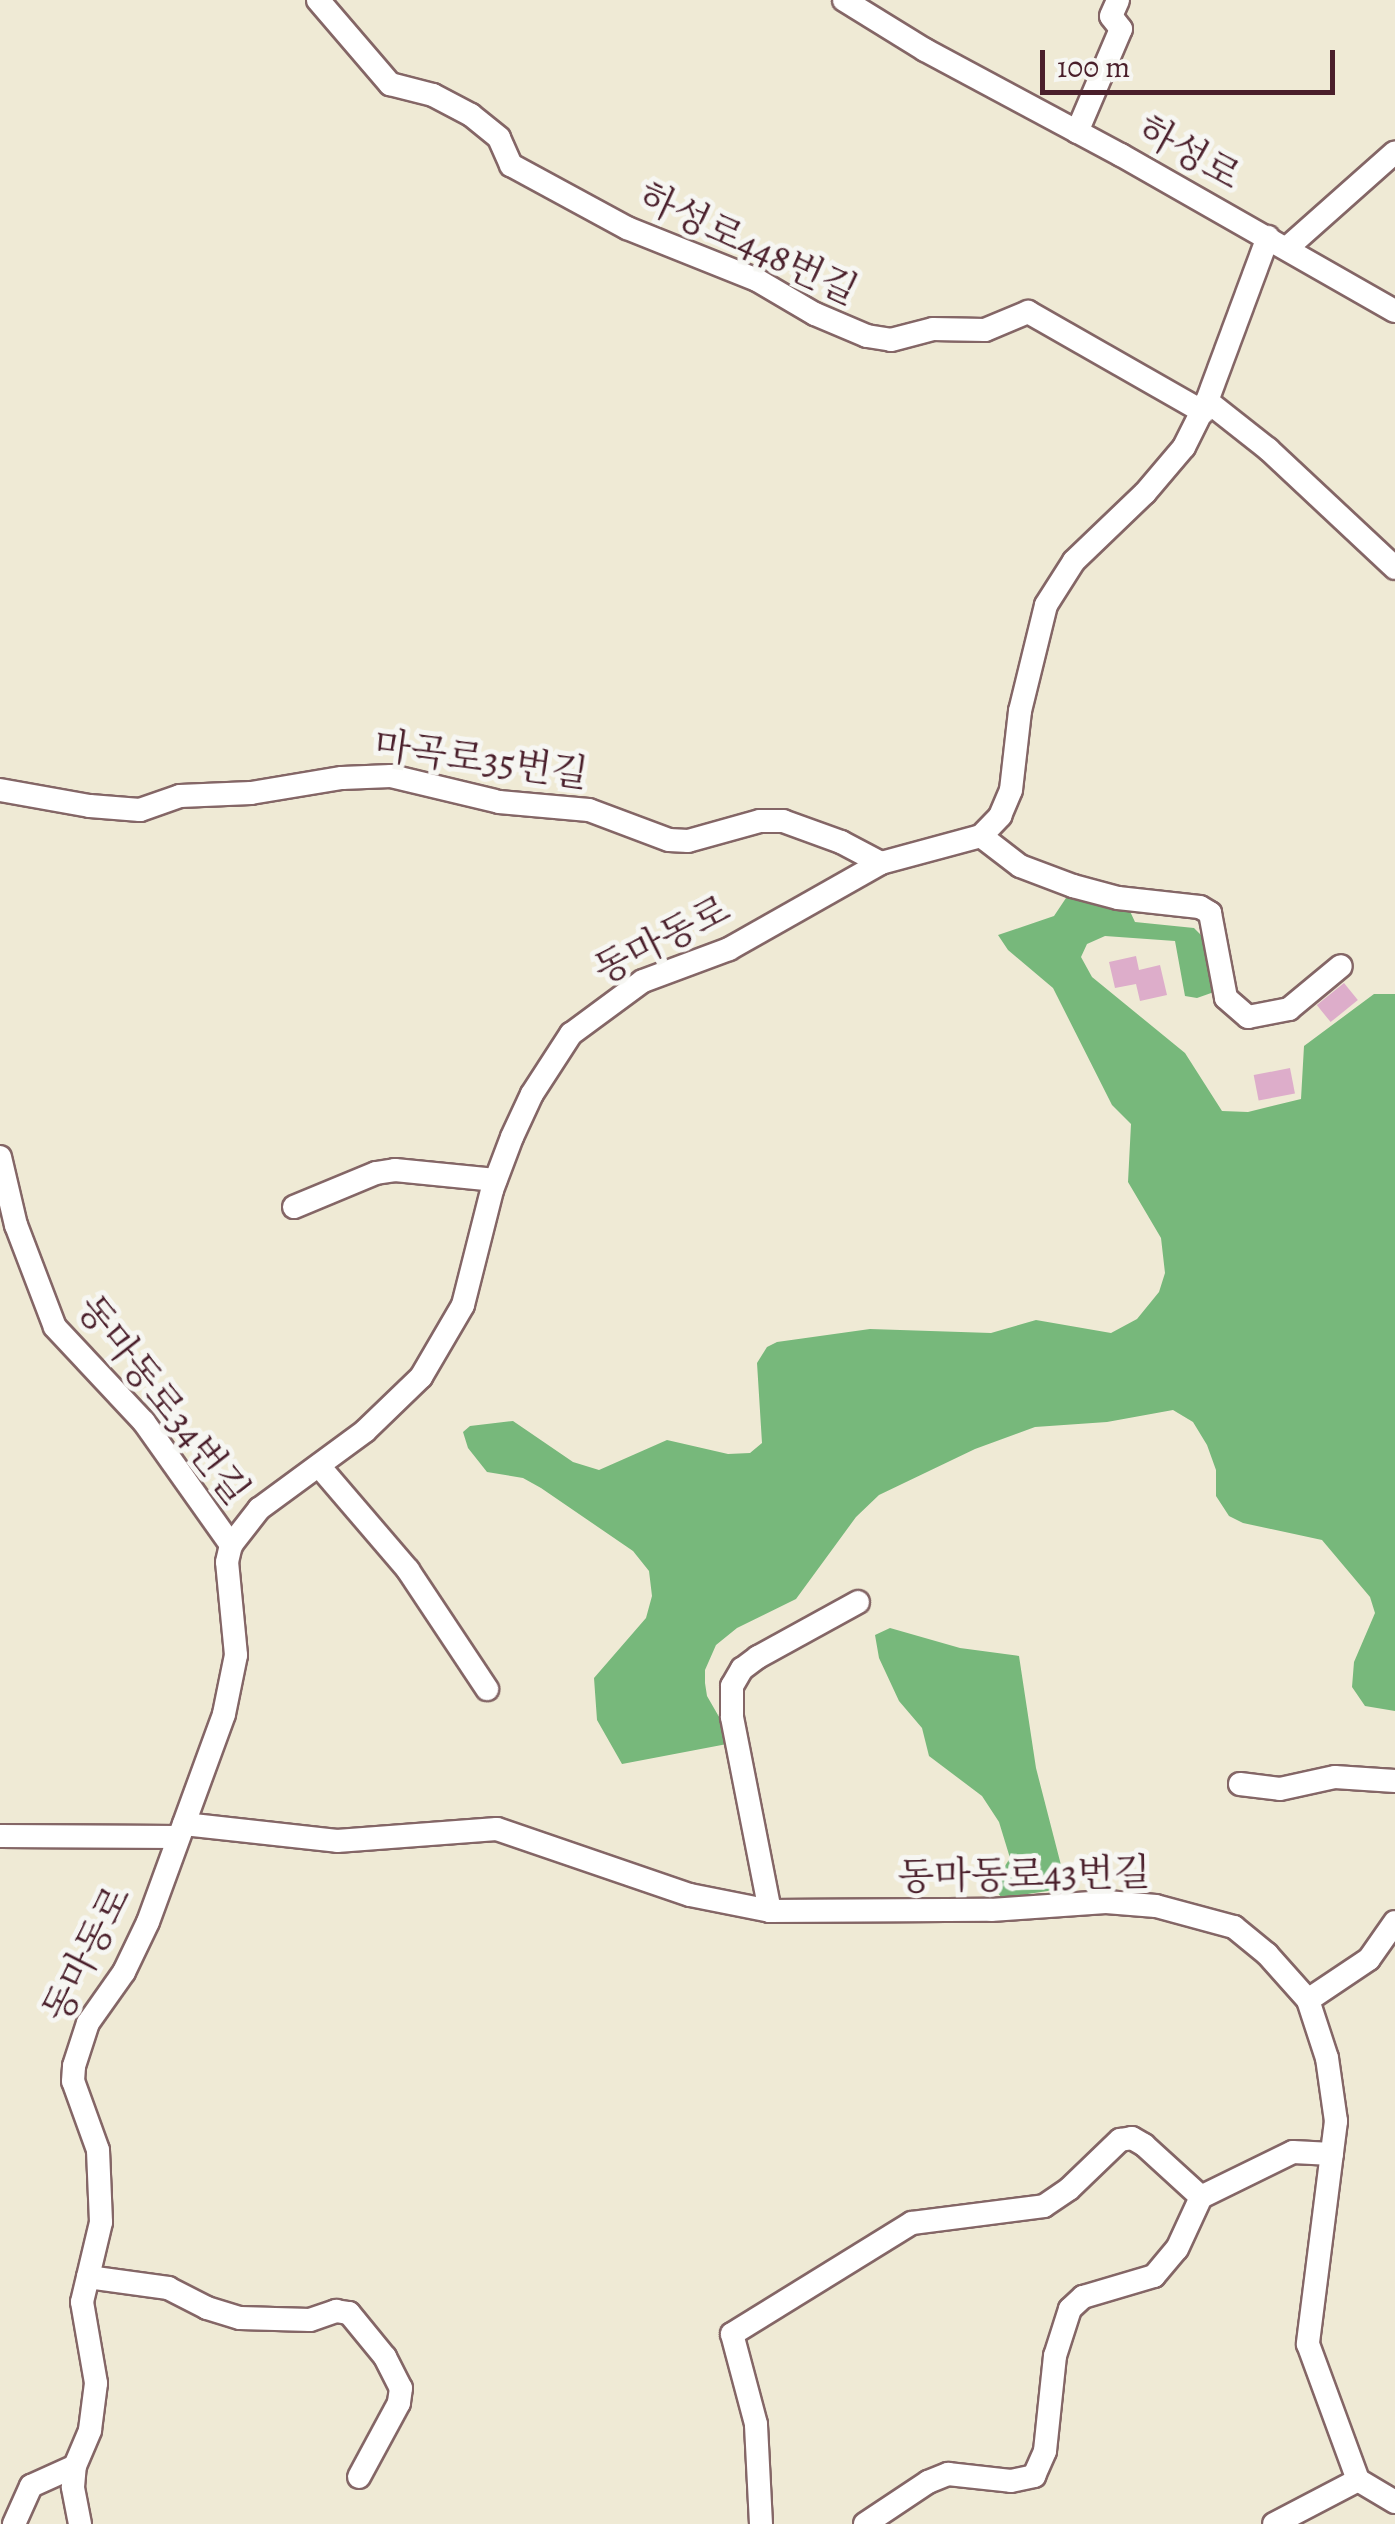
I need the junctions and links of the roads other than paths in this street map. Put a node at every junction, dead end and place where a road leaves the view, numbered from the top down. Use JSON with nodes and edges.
{"nodes":[{"id":1,"x":318,"y":0,"type":"edge"},
{"id":2,"x":844,"y":0,"type":"edge"},
{"id":3,"x":1118,"y":0,"type":"edge"},
{"id":4,"x":1077,"y":132,"type":"junction"},
{"id":5,"x":1395,"y":152,"type":"edge"},
{"id":6,"x":1278,"y":242,"type":"junction"},
{"id":7,"x":1395,"y":311,"type":"edge"},
{"id":8,"x":1205,"y":406,"type":"junction"},
{"id":9,"x":1395,"y":568,"type":"edge"},
{"id":10,"x":0,"y":790,"type":"edge"},
{"id":11,"x":981,"y":836,"type":"junction"},
{"id":12,"x":880,"y":863,"type":"junction"},
{"id":13,"x":1341,"y":966,"type":"dead end"},
{"id":14,"x":0,"y":1156,"type":"edge"},
{"id":15,"x":496,"y":1180,"type":"junction"},
{"id":16,"x":294,"y":1207,"type":"dead end"},
{"id":17,"x":11,"y":1238,"type":"edge"},
{"id":18,"x":320,"y":1466,"type":"junction"},
{"id":19,"x":231,"y":1545,"type":"junction"},
{"id":20,"x":858,"y":1602,"type":"dead end"},
{"id":21,"x":487,"y":1689,"type":"dead end"},
{"id":22,"x":1395,"y":1781,"type":"edge"},
{"id":23,"x":1240,"y":1784,"type":"dead end"},
{"id":24,"x":181,"y":1831,"type":"junction"},
{"id":25,"x":0,"y":1836,"type":"edge"},
{"id":26,"x":770,"y":1910,"type":"junction"},
{"id":27,"x":1395,"y":1922,"type":"edge"},
{"id":28,"x":1308,"y":2000,"type":"junction"},
{"id":29,"x":1332,"y":2154,"type":"junction"},
{"id":30,"x":1201,"y":2197,"type":"junction"},
{"id":31,"x":88,"y":2277,"type":"junction"},
{"id":32,"x":74,"y":2466,"type":"junction"},
{"id":33,"x":359,"y":2478,"type":"dead end"},
{"id":34,"x":1358,"y":2480,"type":"junction"},
{"id":35,"x":1395,"y":2502,"type":"edge"},
{"id":36,"x":14,"y":2524,"type":"edge"},
{"id":37,"x":80,"y":2524,"type":"edge"},
{"id":38,"x":761,"y":2524,"type":"edge"},
{"id":39,"x":865,"y":2524,"type":"edge"},
{"id":40,"x":1274,"y":2524,"type":"edge"}],
"edges":[{"from":1,"to":8,"type":"street","name":"하성로448번길"},
{"from":2,"to":4,"type":"street","name":"하성로"},
{"from":3,"to":4,"type":"street"},
{"from":4,"to":6,"type":"street","name":"하성로"},
{"from":5,"to":6,"type":"street"},
{"from":6,"to":7,"type":"street","name":"하성로"},
{"from":6,"to":8,"type":"street"},
{"from":8,"to":9,"type":"street","name":"하성로448번길"},
{"from":8,"to":11,"type":"street"},
{"from":10,"to":12,"type":"street","name":"마곡로35번길"},
{"from":11,"to":12,"type":"street"},
{"from":11,"to":13,"type":"street"},
{"from":12,"to":15,"type":"street","name":"동마동로"},
{"from":14,"to":17,"type":"street","name":"동마동로34번길"},
{"from":15,"to":16,"type":"street"},
{"from":15,"to":18,"type":"street","name":"동마동로"},
{"from":17,"to":19,"type":"street","name":"동마동로34번길"},
{"from":18,"to":19,"type":"street","name":"동마동로"},
{"from":18,"to":21,"type":"street"},
{"from":19,"to":24,"type":"street","name":"동마동로"},
{"from":20,"to":26,"type":"street"},
{"from":22,"to":23,"type":"street"},
{"from":24,"to":25,"type":"street","name":"동마동로"},
{"from":24,"to":26,"type":"street","name":"동마동로43번길"},
{"from":24,"to":31,"type":"street","name":"동마동로"},
{"from":26,"to":28,"type":"street","name":"동마동로43번길"},
{"from":27,"to":28,"type":"street"},
{"from":28,"to":29,"type":"street","name":"동마동로43번길"},
{"from":29,"to":30,"type":"street"},
{"from":29,"to":34,"type":"street","name":"동마동로43번길"},
{"from":30,"to":38,"type":"street"},
{"from":30,"to":39,"type":"street"},
{"from":31,"to":32,"type":"street","name":"동마동로"},
{"from":31,"to":33,"type":"street"},
{"from":32,"to":36,"type":"street"},
{"from":32,"to":37,"type":"street","name":"동마동로"},
{"from":34,"to":35,"type":"street"},
{"from":34,"to":40,"type":"street"}]}
